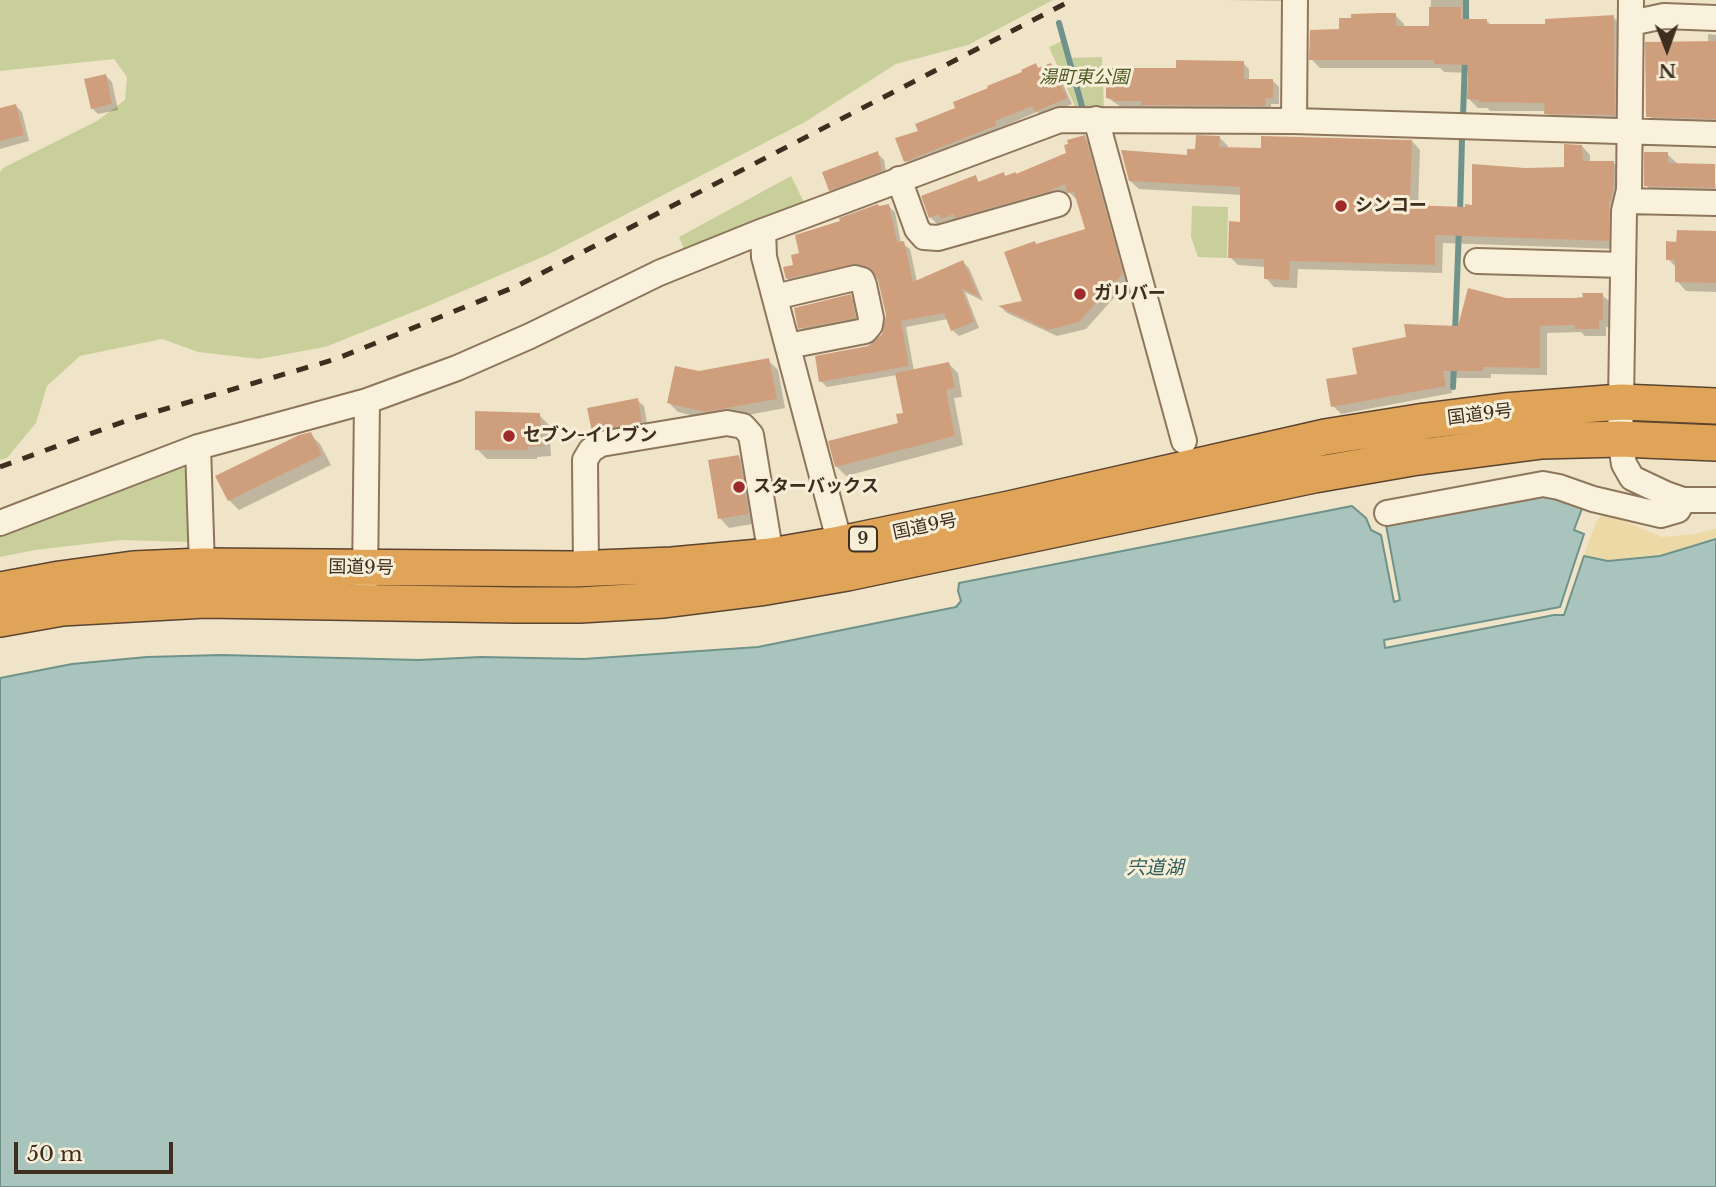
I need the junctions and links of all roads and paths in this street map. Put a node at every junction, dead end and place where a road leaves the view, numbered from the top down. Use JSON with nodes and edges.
{"nodes":[{"id":1,"x":1295,"y":0,"type":"edge"},
{"id":2,"x":1631,"y":11,"type":"edge"},
{"id":3,"x":1716,"y":19,"type":"edge"},
{"id":4,"x":1096,"y":119,"type":"junction"},
{"id":5,"x":1294,"y":121,"type":"junction"},
{"id":6,"x":1629,"y":132,"type":"junction"},
{"id":7,"x":1716,"y":134,"type":"edge"},
{"id":8,"x":899,"y":178,"type":"junction"},
{"id":9,"x":1627,"y":201,"type":"junction"},
{"id":10,"x":1716,"y":203,"type":"edge"},
{"id":11,"x":1058,"y":204,"type":"dead end"},
{"id":12,"x":763,"y":231,"type":"junction"},
{"id":13,"x":1477,"y":261,"type":"dead end"},
{"id":14,"x":1623,"y":265,"type":"junction"},
{"id":15,"x":775,"y":297,"type":"junction"},
{"id":16,"x":788,"y":346,"type":"junction"},
{"id":17,"x":367,"y":401,"type":"junction"},
{"id":18,"x":1621,"y":402,"type":"junction"},
{"id":19,"x":1716,"y":406,"type":"edge"},
{"id":20,"x":1620,"y":439,"type":"junction"},
{"id":21,"x":1184,"y":441,"type":"dead end"},
{"id":22,"x":1716,"y":443,"type":"edge"},
{"id":23,"x":198,"y":447,"type":"junction"},
{"id":24,"x":1683,"y":500,"type":"junction"},
{"id":25,"x":1716,"y":500,"type":"edge"},
{"id":26,"x":1387,"y":513,"type":"dead end"},
{"id":27,"x":0,"y":523,"type":"edge"},
{"id":28,"x":840,"y":544,"type":"junction"},
{"id":29,"x":771,"y":556,"type":"junction"},
{"id":30,"x":202,"y":566,"type":"junction"},
{"id":31,"x":365,"y":568,"type":"junction"},
{"id":32,"x":586,"y":568,"type":"junction"},
{"id":33,"x":0,"y":590,"type":"edge"},
{"id":34,"x":365,"y":604,"type":"junction"},
{"id":35,"x":0,"y":619,"type":"edge"}],
"edges":[{"from":1,"to":5,"type":"street"},
{"from":2,"to":3,"type":"street"},
{"from":2,"to":6,"type":"street"},
{"from":4,"to":5,"type":"street"},
{"from":4,"to":8,"type":"street"},
{"from":4,"to":21,"type":"street"},
{"from":5,"to":6,"type":"street"},
{"from":6,"to":7,"type":"street"},
{"from":6,"to":9,"type":"street"},
{"from":8,"to":11,"type":"street"},
{"from":8,"to":12,"type":"street"},
{"from":9,"to":10,"type":"street"},
{"from":9,"to":14,"type":"street"},
{"from":12,"to":15,"type":"street"},
{"from":12,"to":17,"type":"street"},
{"from":13,"to":14,"type":"street"},
{"from":14,"to":18,"type":"street"},
{"from":15,"to":16,"type":"street"},
{"from":15,"to":16,"type":"street"},
{"from":16,"to":28,"type":"street"},
{"from":17,"to":23,"type":"street"},
{"from":17,"to":31,"type":"street"},
{"from":18,"to":19,"type":"highway","name":"国道9号","number":"9"},
{"from":18,"to":20,"type":"street"},
{"from":18,"to":28,"type":"highway","name":"国道9号","number":"9"},
{"from":20,"to":22,"type":"highway","name":"国道9号","number":"9"},
{"from":20,"to":24,"type":"street"},
{"from":20,"to":34,"type":"highway","name":"国道9号","number":"9"},
{"from":23,"to":27,"type":"street"},
{"from":23,"to":30,"type":"street"},
{"from":24,"to":25,"type":"street"},
{"from":24,"to":26,"type":"street"},
{"from":28,"to":29,"type":"highway","name":"国道9号","number":"9"},
{"from":29,"to":32,"type":"highway","name":"国道9号","number":"9"},
{"from":29,"to":32,"type":"street"},
{"from":30,"to":31,"type":"highway","name":"国道9号","number":"9"},
{"from":30,"to":33,"type":"highway","name":"国道9号","number":"9"},
{"from":31,"to":32,"type":"highway","name":"国道9号","number":"9"},
{"from":31,"to":34,"type":"street"},
{"from":34,"to":35,"type":"highway","name":"国道9号","number":"9"}]}
